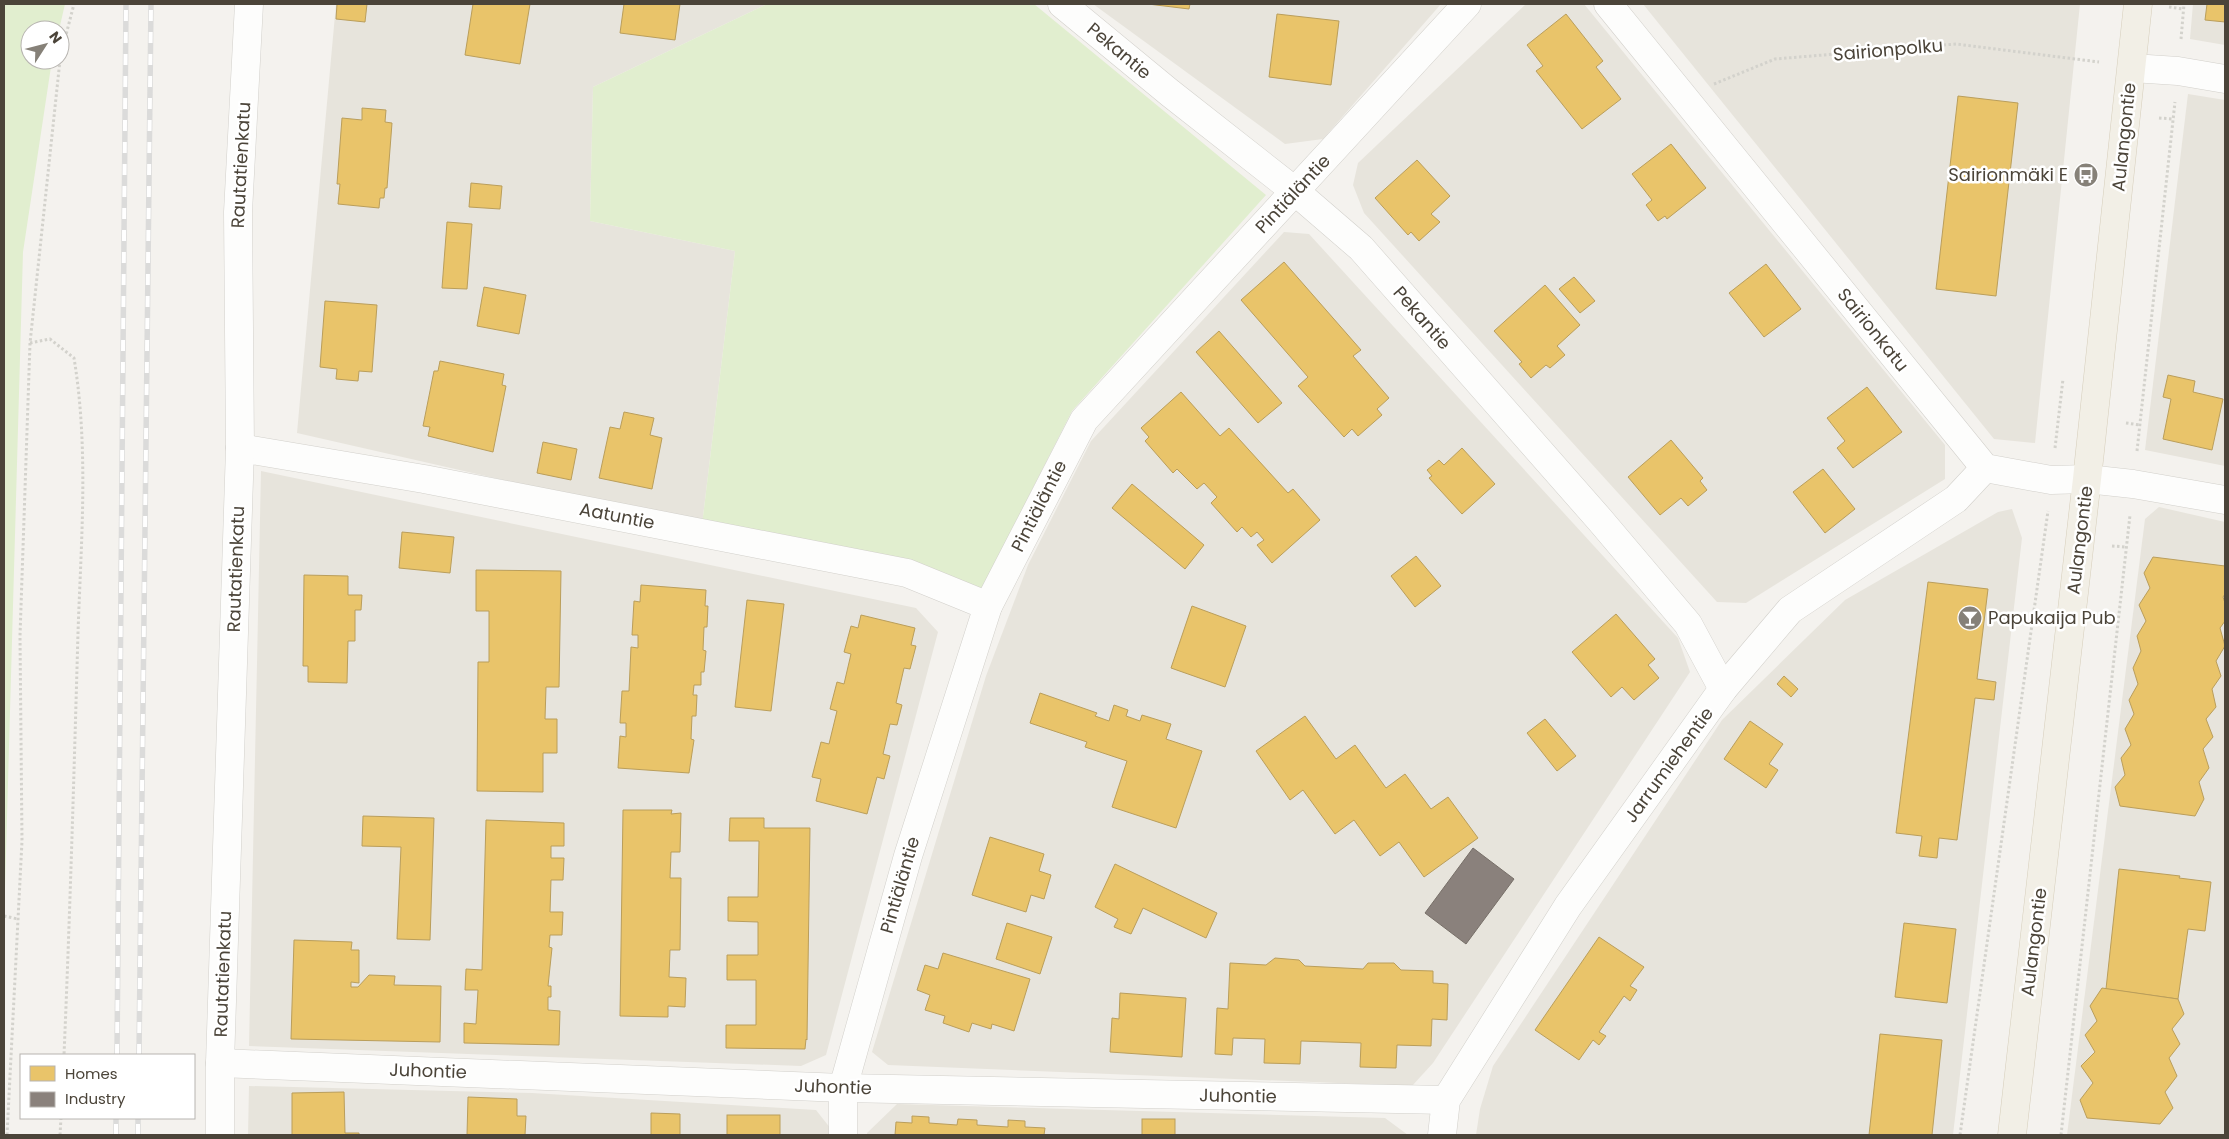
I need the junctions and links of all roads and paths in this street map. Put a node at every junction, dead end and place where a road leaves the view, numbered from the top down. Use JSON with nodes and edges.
{"nodes":[{"id":1,"x":74,"y":4,"type":"edge"},
{"id":2,"x":249,"y":4,"type":"edge"},
{"id":3,"x":1062,"y":4,"type":"edge"},
{"id":4,"x":1467,"y":4,"type":"edge"},
{"id":5,"x":1608,"y":4,"type":"edge"},
{"id":6,"x":2138,"y":4,"type":"edge"},
{"id":7,"x":2184,"y":4,"type":"edge"},
{"id":8,"x":70,"y":20,"type":"edge"},
{"id":9,"x":2132,"y":68,"type":"junction"},
{"id":10,"x":59,"y":70,"type":"edge"},
{"id":11,"x":2098,"y":71,"type":"dead end"},
{"id":12,"x":2178,"y":71,"type":"junction"},
{"id":13,"x":2225,"y":79,"type":"edge"},
{"id":14,"x":1683,"y":96,"type":"junction"},
{"id":15,"x":1296,"y":192,"type":"junction"},
{"id":16,"x":30,"y":343,"type":"junction"},
{"id":17,"x":2063,"y":373,"type":"dead end"},
{"id":18,"x":240,"y":448,"type":"junction"},
{"id":19,"x":1986,"y":468,"type":"junction"},
{"id":20,"x":2087,"y":479,"type":"junction"},
{"id":21,"x":2051,"y":480,"type":"junction"},
{"id":22,"x":2133,"y":484,"type":"junction"},
{"id":23,"x":2225,"y":500,"type":"edge"},
{"id":24,"x":988,"y":606,"type":"junction"},
{"id":25,"x":1723,"y":689,"type":"junction"},
{"id":26,"x":4,"y":916,"type":"edge"},
{"id":27,"x":18,"y":919,"type":"junction"},
{"id":28,"x":64,"y":1054,"type":"edge"},
{"id":29,"x":220,"y":1063,"type":"junction"},
{"id":30,"x":843,"y":1088,"type":"junction"},
{"id":31,"x":1446,"y":1100,"type":"junction"},
{"id":32,"x":61,"y":1119,"type":"edge"},
{"id":33,"x":7,"y":1135,"type":"edge"},
{"id":34,"x":60,"y":1135,"type":"edge"},
{"id":35,"x":220,"y":1135,"type":"edge"},
{"id":36,"x":843,"y":1135,"type":"edge"},
{"id":37,"x":1442,"y":1135,"type":"edge"},
{"id":38,"x":1960,"y":1135,"type":"edge"},
{"id":39,"x":2012,"y":1135,"type":"edge"},
{"id":40,"x":2061,"y":1135,"type":"edge"}],
"edges":[{"from":1,"to":8,"type":"path"},
{"from":2,"to":18,"type":"street","name":"Rautatienkatu"},
{"from":3,"to":15,"type":"street","name":"Pekantie"},
{"from":4,"to":15,"type":"street","name":"Pintiäläntie"},
{"from":5,"to":14,"type":"street","name":"Sairionkatu"},
{"from":6,"to":9,"type":"main road","name":"Aulangontie"},
{"from":7,"to":12,"type":"path"},
{"from":9,"to":12,"type":"street"},
{"from":9,"to":20,"type":"main road","name":"Aulangontie"},
{"from":10,"to":16,"type":"path"},
{"from":11,"to":14,"type":"path","name":"Sairionpolku"},
{"from":12,"to":13,"type":"street"},
{"from":12,"to":22,"type":"path"},
{"from":14,"to":19,"type":"street","name":"Sairionkatu"},
{"from":15,"to":24,"type":"street","name":"Pintiäläntie"},
{"from":15,"to":25,"type":"street","name":"Pekantie"},
{"from":16,"to":27,"type":"path"},
{"from":16,"to":28,"type":"path"},
{"from":17,"to":21,"type":"path"},
{"from":18,"to":24,"type":"street","name":"Aatuntie"},
{"from":18,"to":29,"type":"street","name":"Rautatienkatu"},
{"from":19,"to":21,"type":"street"},
{"from":19,"to":25,"type":"street","name":"Jarrumiehentie"},
{"from":20,"to":21,"type":"street"},
{"from":20,"to":22,"type":"street"},
{"from":20,"to":39,"type":"main road","name":"Aulangontie"},
{"from":21,"to":38,"type":"path"},
{"from":22,"to":23,"type":"street"},
{"from":22,"to":40,"type":"path"},
{"from":24,"to":30,"type":"street","name":"Pintiäläntie"},
{"from":25,"to":31,"type":"street","name":"Jarrumiehentie"},
{"from":26,"to":27,"type":"path"},
{"from":27,"to":33,"type":"path"},
{"from":29,"to":30,"type":"street","name":"Juhontie"},
{"from":29,"to":35,"type":"street","name":"Rautatienkatu"},
{"from":30,"to":31,"type":"street","name":"Juhontie"},
{"from":30,"to":36,"type":"street","name":"Pintiäläntie"},
{"from":31,"to":37,"type":"street","name":"Jarrumiehentie"},
{"from":32,"to":34,"type":"path"}]}
